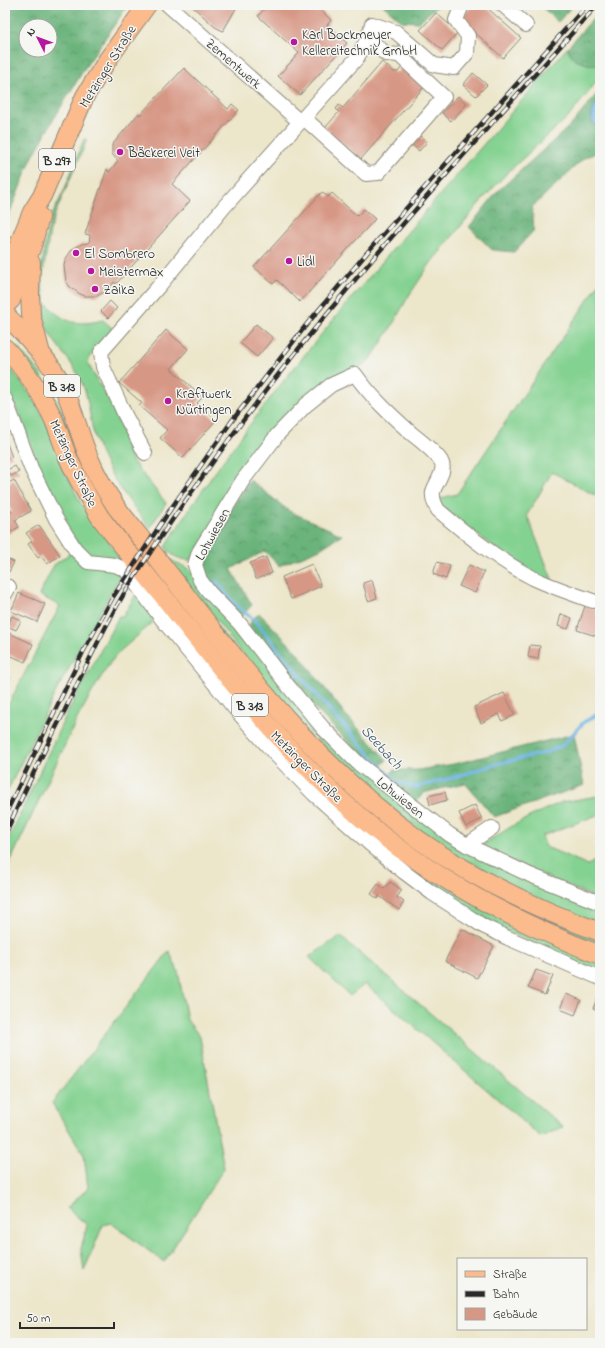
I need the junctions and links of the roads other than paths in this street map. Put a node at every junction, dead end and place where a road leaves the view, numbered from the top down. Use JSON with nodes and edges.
{"nodes":[{"id":1,"x":147,"y":5,"type":"edge"},
{"id":2,"x":168,"y":5,"type":"edge"},
{"id":3,"x":462,"y":5,"type":"edge"},
{"id":4,"x":503,"y":5,"type":"edge"},
{"id":5,"x":526,"y":25,"type":"dead end"},
{"id":6,"x":370,"y":31,"type":"junction"},
{"id":7,"x":302,"y":120,"type":"junction"},
{"id":8,"x":27,"y":240,"type":"junction"},
{"id":9,"x":5,"y":250,"type":"edge"},
{"id":10,"x":7,"y":301,"type":"edge"},
{"id":11,"x":5,"y":348,"type":"edge"},
{"id":12,"x":42,"y":354,"type":"junction"},
{"id":13,"x":5,"y":399,"type":"edge"},
{"id":14,"x":145,"y":453,"type":"dead end"},
{"id":15,"x":593,"y":601,"type":"dead end"},
{"id":16,"x":492,"y":828,"type":"dead end"},
{"id":17,"x":467,"y":845,"type":"junction"},
{"id":18,"x":600,"y":903,"type":"edge"},
{"id":19,"x":600,"y":932,"type":"edge"},
{"id":20,"x":600,"y":954,"type":"edge"},
{"id":21,"x":600,"y":978,"type":"edge"}],
"edges":[{"from":1,"to":8,"type":"main road","name":"Metzinger Straße","number":"B 297"},
{"from":2,"to":7,"type":"street","name":"Zementwerk"},
{"from":3,"to":6,"type":"street"},
{"from":4,"to":5,"type":"street"},
{"from":6,"to":7,"type":"street"},
{"from":6,"to":7,"type":"street","name":"Zementwerk"},
{"from":7,"to":14,"type":"street"},
{"from":8,"to":9,"type":"main road","number":"B 297"},
{"from":8,"to":10,"type":"main road","name":"Metzinger Straße","number":"B 297"},
{"from":8,"to":12,"type":"main road","number":"B 297"},
{"from":10,"to":12,"type":"main road","number":"B 313"},
{"from":11,"to":20,"type":"main road","name":"Metzinger Straße","number":"B 313"},
{"from":12,"to":19,"type":"main road","name":"Metzinger Straße","number":"B 313"},
{"from":13,"to":21,"type":"street","name":"Metzinger Straße"},
{"from":15,"to":17,"type":"street","name":"Lohwiesen"},
{"from":16,"to":17,"type":"street"},
{"from":17,"to":18,"type":"street","name":"Lohwiesen"}]}
